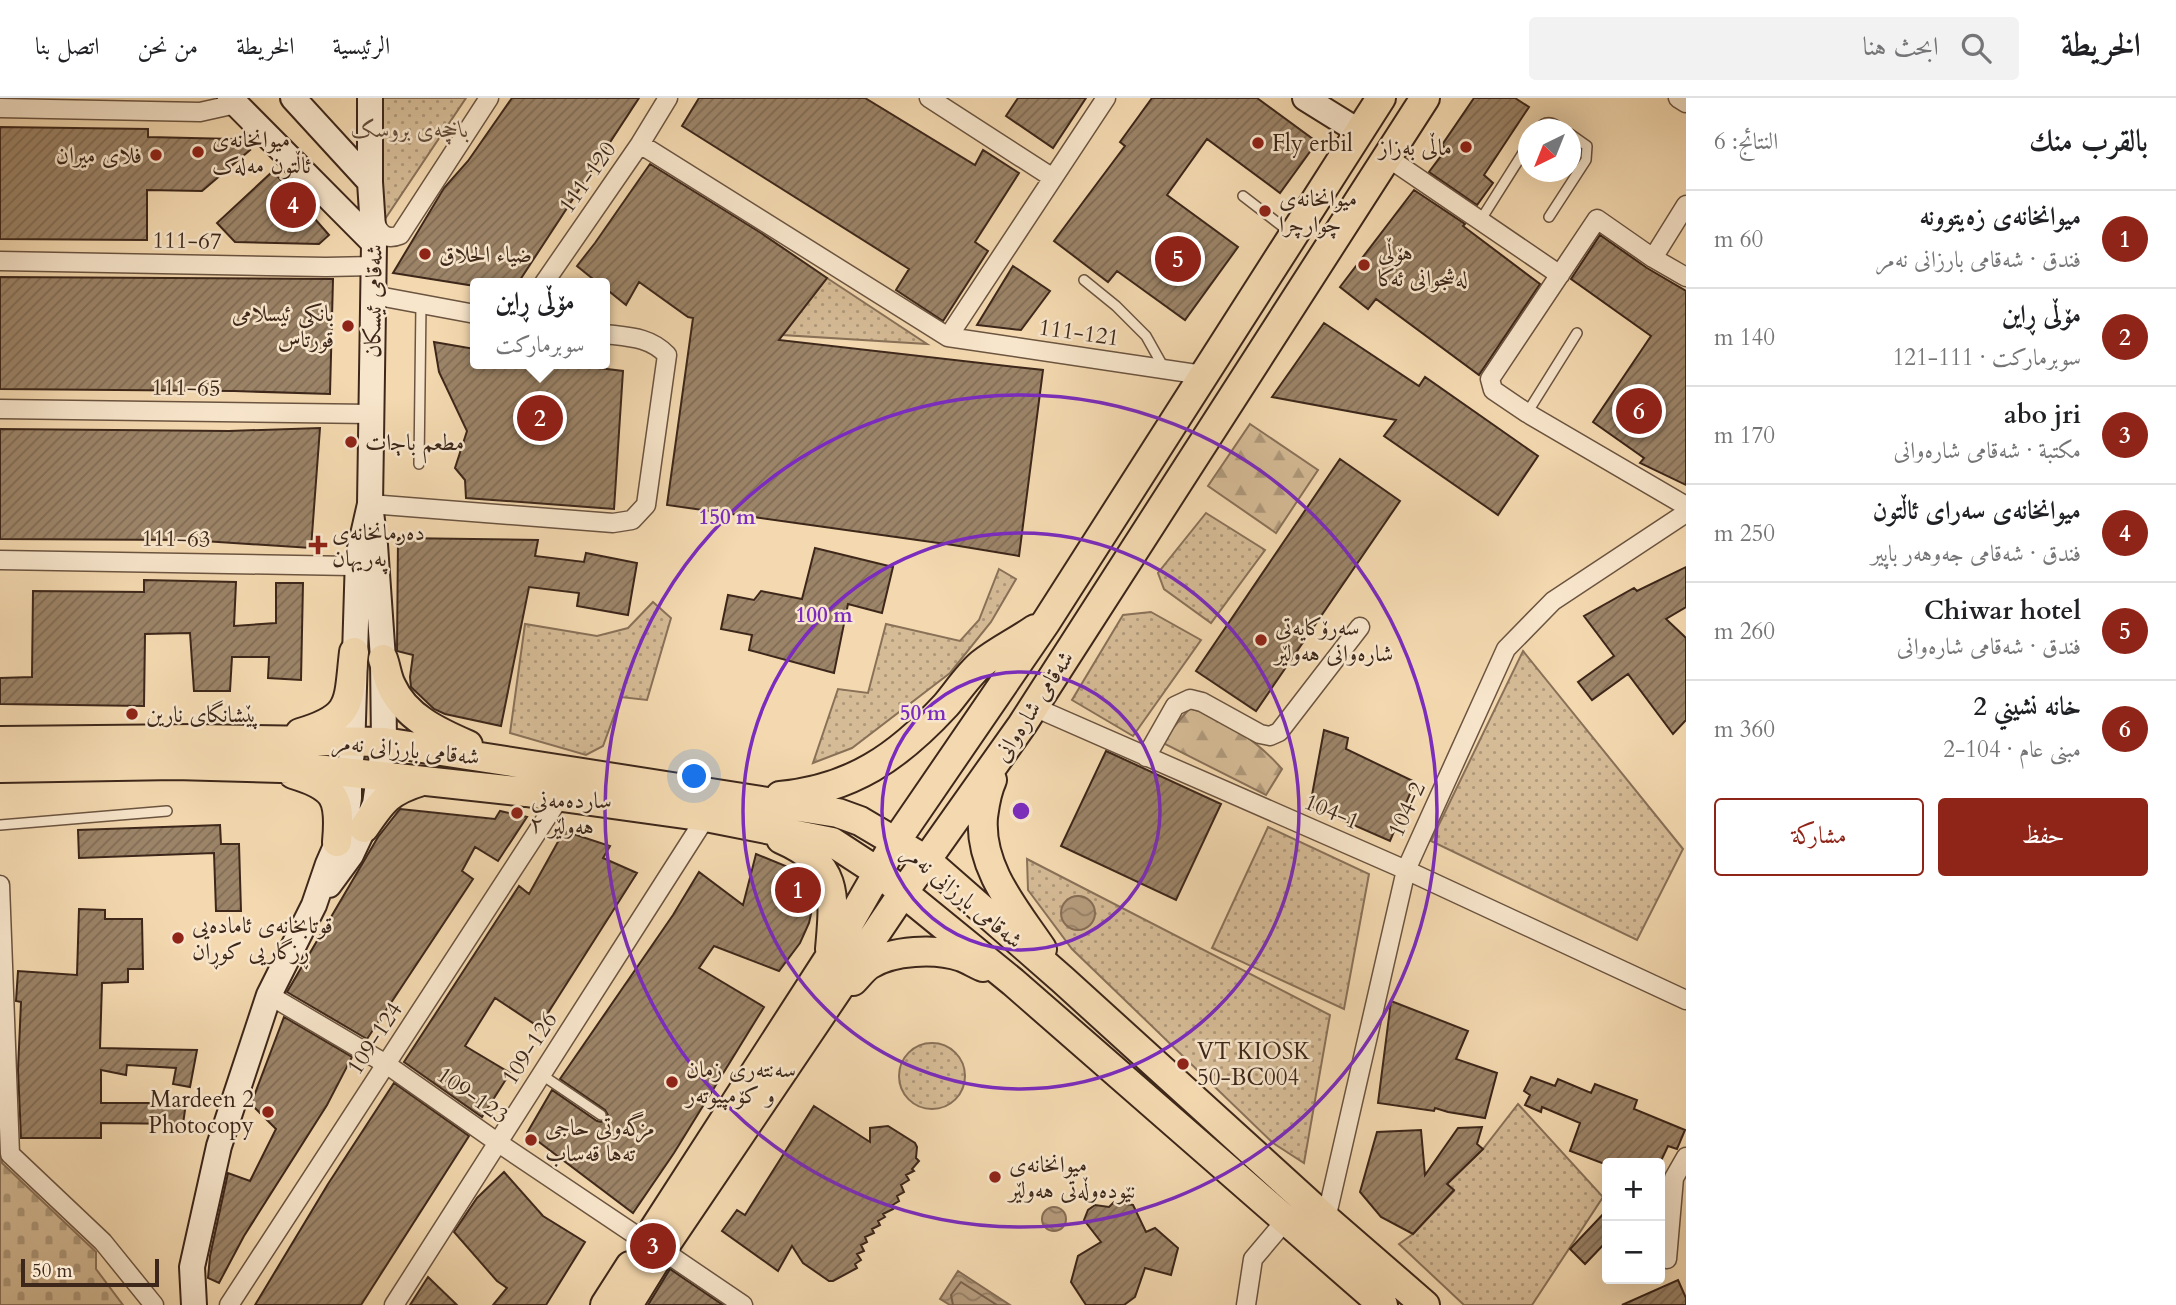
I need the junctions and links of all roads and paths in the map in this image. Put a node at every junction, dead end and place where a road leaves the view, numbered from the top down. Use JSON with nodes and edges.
{"nodes":[{"id":1,"x":293,"y":98,"type":"edge"},
{"id":2,"x":370,"y":98,"type":"edge"},
{"id":3,"x":489,"y":98,"type":"edge"},
{"id":4,"x":668,"y":98,"type":"edge"},
{"id":5,"x":929,"y":98,"type":"edge"},
{"id":6,"x":1106,"y":98,"type":"edge"},
{"id":7,"x":1305,"y":98,"type":"edge"},
{"id":8,"x":1381,"y":98,"type":"edge"},
{"id":9,"x":1425,"y":98,"type":"edge"},
{"id":10,"x":1678,"y":98,"type":"edge"},
{"id":11,"x":233,"y":101,"type":"edge"},
{"id":12,"x":1686,"y":103,"type":"edge"},
{"id":13,"x":0,"y":108,"type":"edge"},
{"id":14,"x":1358,"y":131,"type":"junction"},
{"id":15,"x":1581,"y":142,"type":"edge"},
{"id":16,"x":640,"y":144,"type":"junction"},
{"id":17,"x":1387,"y":157,"type":"junction"},
{"id":18,"x":1518,"y":161,"type":"edge"},
{"id":19,"x":1581,"y":168,"type":"edge"},
{"id":20,"x":1053,"y":178,"type":"junction"},
{"id":21,"x":370,"y":182,"type":"junction"},
{"id":22,"x":1571,"y":182,"type":"edge"},
{"id":23,"x":1243,"y":196,"type":"dead end"},
{"id":24,"x":1686,"y":205,"type":"edge"},
{"id":25,"x":1549,"y":216,"type":"dead end"},
{"id":26,"x":373,"y":218,"type":"junction"},
{"id":27,"x":1480,"y":221,"type":"junction"},
{"id":28,"x":1293,"y":234,"type":"junction"},
{"id":29,"x":374,"y":254,"type":"junction"},
{"id":30,"x":1653,"y":258,"type":"junction"},
{"id":31,"x":0,"y":261,"type":"edge"},
{"id":32,"x":1560,"y":275,"type":"junction"},
{"id":33,"x":1686,"y":277,"type":"edge"},
{"id":34,"x":547,"y":278,"type":"edge"},
{"id":35,"x":1084,"y":280,"type":"dead end"},
{"id":36,"x":373,"y":295,"type":"junction"},
{"id":37,"x":421,"y":304,"type":"junction"},
{"id":38,"x":470,"y":313,"type":"edge"},
{"id":39,"x":1577,"y":333,"type":"dead end"},
{"id":40,"x":610,"y":335,"type":"edge"},
{"id":41,"x":947,"y":337,"type":"junction"},
{"id":42,"x":1165,"y":369,"type":"junction"},
{"id":43,"x":1203,"y":375,"type":"junction"},
{"id":44,"x":0,"y":409,"type":"edge"},
{"id":45,"x":1527,"y":413,"type":"junction"},
{"id":46,"x":371,"y":414,"type":"junction"},
{"id":47,"x":419,"y":464,"type":"dead end"},
{"id":48,"x":370,"y":504,"type":"junction"},
{"id":49,"x":1686,"y":506,"type":"edge"},
{"id":50,"x":1686,"y":513,"type":"edge"},
{"id":51,"x":0,"y":560,"type":"edge"},
{"id":52,"x":351,"y":566,"type":"dead end"},
{"id":53,"x":1046,"y":622,"type":"junction"},
{"id":54,"x":1360,"y":627,"type":"dead end"},
{"id":55,"x":354,"y":652,"type":"junction"},
{"id":56,"x":383,"y":659,"type":"junction"},
{"id":57,"x":1028,"y":716,"type":"junction"},
{"id":58,"x":280,"y":740,"type":"junction"},
{"id":59,"x":0,"y":741,"type":"edge"},
{"id":60,"x":384,"y":742,"type":"junction"},
{"id":61,"x":351,"y":755,"type":"junction"},
{"id":62,"x":1146,"y":757,"type":"junction"},
{"id":63,"x":506,"y":761,"type":"junction"},
{"id":64,"x":256,"y":767,"type":"junction"},
{"id":65,"x":0,"y":768,"type":"edge"},
{"id":66,"x":380,"y":775,"type":"junction"},
{"id":67,"x":424,"y":781,"type":"junction"},
{"id":68,"x":560,"y":797,"type":"junction"},
{"id":69,"x":167,"y":811,"type":"dead end"},
{"id":70,"x":749,"y":813,"type":"junction"},
{"id":71,"x":706,"y":817,"type":"junction"},
{"id":72,"x":0,"y":825,"type":"edge"},
{"id":73,"x":364,"y":828,"type":"junction"},
{"id":74,"x":896,"y":841,"type":"junction"},
{"id":75,"x":337,"y":842,"type":"junction"},
{"id":76,"x":926,"y":860,"type":"junction"},
{"id":77,"x":1406,"y":870,"type":"junction"},
{"id":78,"x":878,"y":872,"type":"junction"},
{"id":79,"x":0,"y":885,"type":"edge"},
{"id":80,"x":903,"y":893,"type":"junction"},
{"id":81,"x":314,"y":905,"type":"junction"},
{"id":82,"x":829,"y":958,"type":"junction"},
{"id":83,"x":1063,"y":980,"type":"junction"},
{"id":84,"x":1013,"y":982,"type":"junction"},
{"id":85,"x":269,"y":995,"type":"junction"},
{"id":86,"x":1685,"y":997,"type":"edge"},
{"id":87,"x":828,"y":1004,"type":"junction"},
{"id":88,"x":3,"y":1056,"type":"edge"},
{"id":89,"x":386,"y":1064,"type":"junction"},
{"id":90,"x":542,"y":1074,"type":"junction"},
{"id":91,"x":601,"y":1115,"type":"dead end"},
{"id":92,"x":498,"y":1142,"type":"junction"},
{"id":93,"x":1686,"y":1157,"type":"edge"},
{"id":94,"x":1326,"y":1219,"type":"junction"},
{"id":95,"x":1285,"y":1221,"type":"junction"},
{"id":96,"x":654,"y":1246,"type":"junction"},
{"id":97,"x":1667,"y":1259,"type":"dead end"},
{"id":98,"x":154,"y":1305,"type":"edge"},
{"id":99,"x":194,"y":1305,"type":"edge"},
{"id":100,"x":229,"y":1305,"type":"edge"},
{"id":101,"x":394,"y":1305,"type":"edge"},
{"id":102,"x":605,"y":1305,"type":"edge"},
{"id":103,"x":628,"y":1305,"type":"edge"},
{"id":104,"x":743,"y":1305,"type":"edge"},
{"id":105,"x":1247,"y":1305,"type":"edge"},
{"id":106,"x":1383,"y":1305,"type":"edge"},
{"id":107,"x":1424,"y":1305,"type":"edge"}],
"edges":[{"from":1,"to":21,"type":"main road"},
{"from":2,"to":21,"type":"main road","name":"شەقامی ئیسکان"},
{"from":3,"to":26,"type":"street"},
{"from":4,"to":16,"type":"street","name":"111-120"},
{"from":5,"to":20,"type":"street"},
{"from":6,"to":20,"type":"street"},
{"from":7,"to":14,"type":"main road"},
{"from":8,"to":14,"type":"main road","name":"شەقامی شارەوانی"},
{"from":9,"to":17,"type":"main road","name":"شەقامی شارەوانی"},
{"from":10,"to":12,"type":"street"},
{"from":11,"to":13,"type":"street"},
{"from":11,"to":29,"type":"main road"},
{"from":14,"to":28,"type":"main road","name":"شەقامی شارەوانی"},
{"from":15,"to":19,"type":"lane"},
{"from":16,"to":34,"type":"street","name":"111-120"},
{"from":16,"to":41,"type":"street"},
{"from":17,"to":27,"type":"street"},
{"from":17,"to":57,"type":"main road","name":"شەقامی شارەوانی"},
{"from":18,"to":27,"type":"lane"},
{"from":20,"to":41,"type":"street"},
{"from":21,"to":26,"type":"main road","name":"شەقامی ئیسکان"},
{"from":22,"to":25,"type":"lane"},
{"from":23,"to":28,"type":"lane"},
{"from":24,"to":30,"type":"street"},
{"from":26,"to":29,"type":"main road","name":"شەقامی ئیسکان"},
{"from":27,"to":32,"type":"street"},
{"from":28,"to":43,"type":"main road","name":"شەقامی شارەوانی"},
{"from":29,"to":31,"type":"street","name":"111-67"},
{"from":29,"to":36,"type":"main road","name":"شەقامی ئیسکان"},
{"from":30,"to":32,"type":"street"},
{"from":30,"to":33,"type":"street"},
{"from":32,"to":45,"type":"street"},
{"from":35,"to":42,"type":"lane"},
{"from":36,"to":37,"type":"street"},
{"from":36,"to":46,"type":"main road","name":"شەقامی ئیسکان"},
{"from":37,"to":38,"type":"street"},
{"from":37,"to":47,"type":"lane"},
{"from":39,"to":45,"type":"lane"},
{"from":40,"to":48,"type":"street"},
{"from":41,"to":42,"type":"street","name":"111-121"},
{"from":42,"to":43,"type":"street","name":"111-121"},
{"from":43,"to":53,"type":"main road","name":"شەقامی شارەوانی"},
{"from":44,"to":46,"type":"street","name":"111-65"},
{"from":45,"to":49,"type":"street"},
{"from":46,"to":48,"type":"main road","name":"شەقامی ئیسکان"},
{"from":48,"to":55,"type":"main road","name":"شەقامی ئیسکان"},
{"from":48,"to":56,"type":"main road","name":"شەقامی ئیسکان"},
{"from":50,"to":77,"type":"street","name":"104-2"},
{"from":51,"to":52,"type":"street","name":"111-63"},
{"from":53,"to":70,"type":"main road"},
{"from":53,"to":74,"type":"main road","name":"شەقامی شارەوانی"},
{"from":54,"to":62,"type":"street"},
{"from":55,"to":58,"type":"main road"},
{"from":55,"to":61,"type":"main road","name":"شەقامی ئیسکان"},
{"from":56,"to":60,"type":"main road","name":"شەقامی ئیسکان"},
{"from":56,"to":63,"type":"main road"},
{"from":57,"to":62,"type":"street","name":"104-1"},
{"from":57,"to":76,"type":"main road","name":"شەقامی شارەوانی"},
{"from":57,"to":83,"type":"main road"},
{"from":58,"to":59,"type":"main road","name":"شەقامی بارزانی نەمر"},
{"from":58,"to":61,"type":"main road","name":"شەقامی بارزانی نەمر"},
{"from":60,"to":61,"type":"main road","name":"شەقامی بارزانی نەمر"},
{"from":60,"to":63,"type":"main road","name":"شەقامی بارزانی نەمر"},
{"from":60,"to":66,"type":"main road","name":"شەقامی ئیسکان"},
{"from":61,"to":64,"type":"main road","name":"شەقامی بارزانی نەمر"},
{"from":61,"to":66,"type":"main road","name":"شەقامی بارزانی نەمر"},
{"from":61,"to":75,"type":"main road","name":"شەقامی ئیسکان"},
{"from":62,"to":77,"type":"street","name":"104-1"},
{"from":63,"to":70,"type":"main road","name":"شەقامی بارزانی نەمر"},
{"from":64,"to":65,"type":"main road","name":"شەقامی بارزانی نەمر"},
{"from":64,"to":75,"type":"main road"},
{"from":66,"to":67,"type":"main road","name":"شەقامی بارزانی نەمر"},
{"from":66,"to":73,"type":"main road","name":"شەقامی ئیسکان"},
{"from":67,"to":68,"type":"main road","name":"شەقامی بارزانی نەمر"},
{"from":67,"to":73,"type":"main road"},
{"from":68,"to":71,"type":"main road","name":"شەقامی بارزانی نەمر"},
{"from":68,"to":89,"type":"street","name":"109-124"},
{"from":69,"to":72,"type":"lane"},
{"from":70,"to":71,"type":"main road","name":"شەقامی بارزانی نەمر"},
{"from":70,"to":74,"type":"main road","name":"شەقامی بارزانی نەمر"},
{"from":70,"to":78,"type":"main road","name":"شەقامی بارزانی نەمر"},
{"from":70,"to":82,"type":"main road"},
{"from":71,"to":90,"type":"street","name":"109-126"},
{"from":73,"to":81,"type":"main road","name":"شەقامی ئیسکان"},
{"from":74,"to":76,"type":"main road","name":"شەقامی بارزانی نەمر"},
{"from":74,"to":78,"type":"main road","name":"شەقامی شارەوانی"},
{"from":75,"to":81,"type":"main road","name":"شەقامی ئیسکان"},
{"from":76,"to":80,"type":"main road","name":"شەقامی شارەوانی"},
{"from":76,"to":83,"type":"main road","name":"شەقامی بارزانی نەمر"},
{"from":77,"to":86,"type":"street","name":"104-1"},
{"from":77,"to":94,"type":"street","name":"104-2"},
{"from":78,"to":80,"type":"main road","name":"شەقامی بارزانی نەمر"},
{"from":78,"to":82,"type":"main road","name":"شەقامی شارەوانی"},
{"from":79,"to":88,"type":"street"},
{"from":80,"to":84,"type":"main road","name":"شەقامی بارزانی نەمر"},
{"from":80,"to":87,"type":"main road","name":"شەقامی شارەوانی"},
{"from":81,"to":85,"type":"main road"},
{"from":82,"to":96,"type":"main road","name":"شەقامی شارەوانی"},
{"from":83,"to":94,"type":"main road","name":"شەقامی بارزانی نەمر"},
{"from":84,"to":87,"type":"main road"},
{"from":84,"to":95,"type":"main road","name":"شەقامی بارزانی نەمر"},
{"from":85,"to":89,"type":"street","name":"109-123"},
{"from":85,"to":99,"type":"main road"},
{"from":87,"to":96,"type":"main road","name":"شەقامی شارەوانی"},
{"from":88,"to":98,"type":"street"},
{"from":89,"to":92,"type":"street","name":"109-123"},
{"from":89,"to":100,"type":"street","name":"109-124"},
{"from":90,"to":91,"type":"lane"},
{"from":90,"to":92,"type":"street","name":"109-126"},
{"from":92,"to":96,"type":"street","name":"109-123"},
{"from":92,"to":101,"type":"street","name":"109-126"},
{"from":93,"to":97,"type":"street"},
{"from":94,"to":107,"type":"main road","name":"شەقامی بارزانی نەمر"},
{"from":95,"to":105,"type":"street"},
{"from":95,"to":106,"type":"main road","name":"شەقامی بارزانی نەمر"},
{"from":96,"to":102,"type":"main road","name":"شەقامی شارەوانی"},
{"from":96,"to":103,"type":"main road","name":"شەقامی شارەوانی"},
{"from":96,"to":104,"type":"street","name":"109-123"}]}
